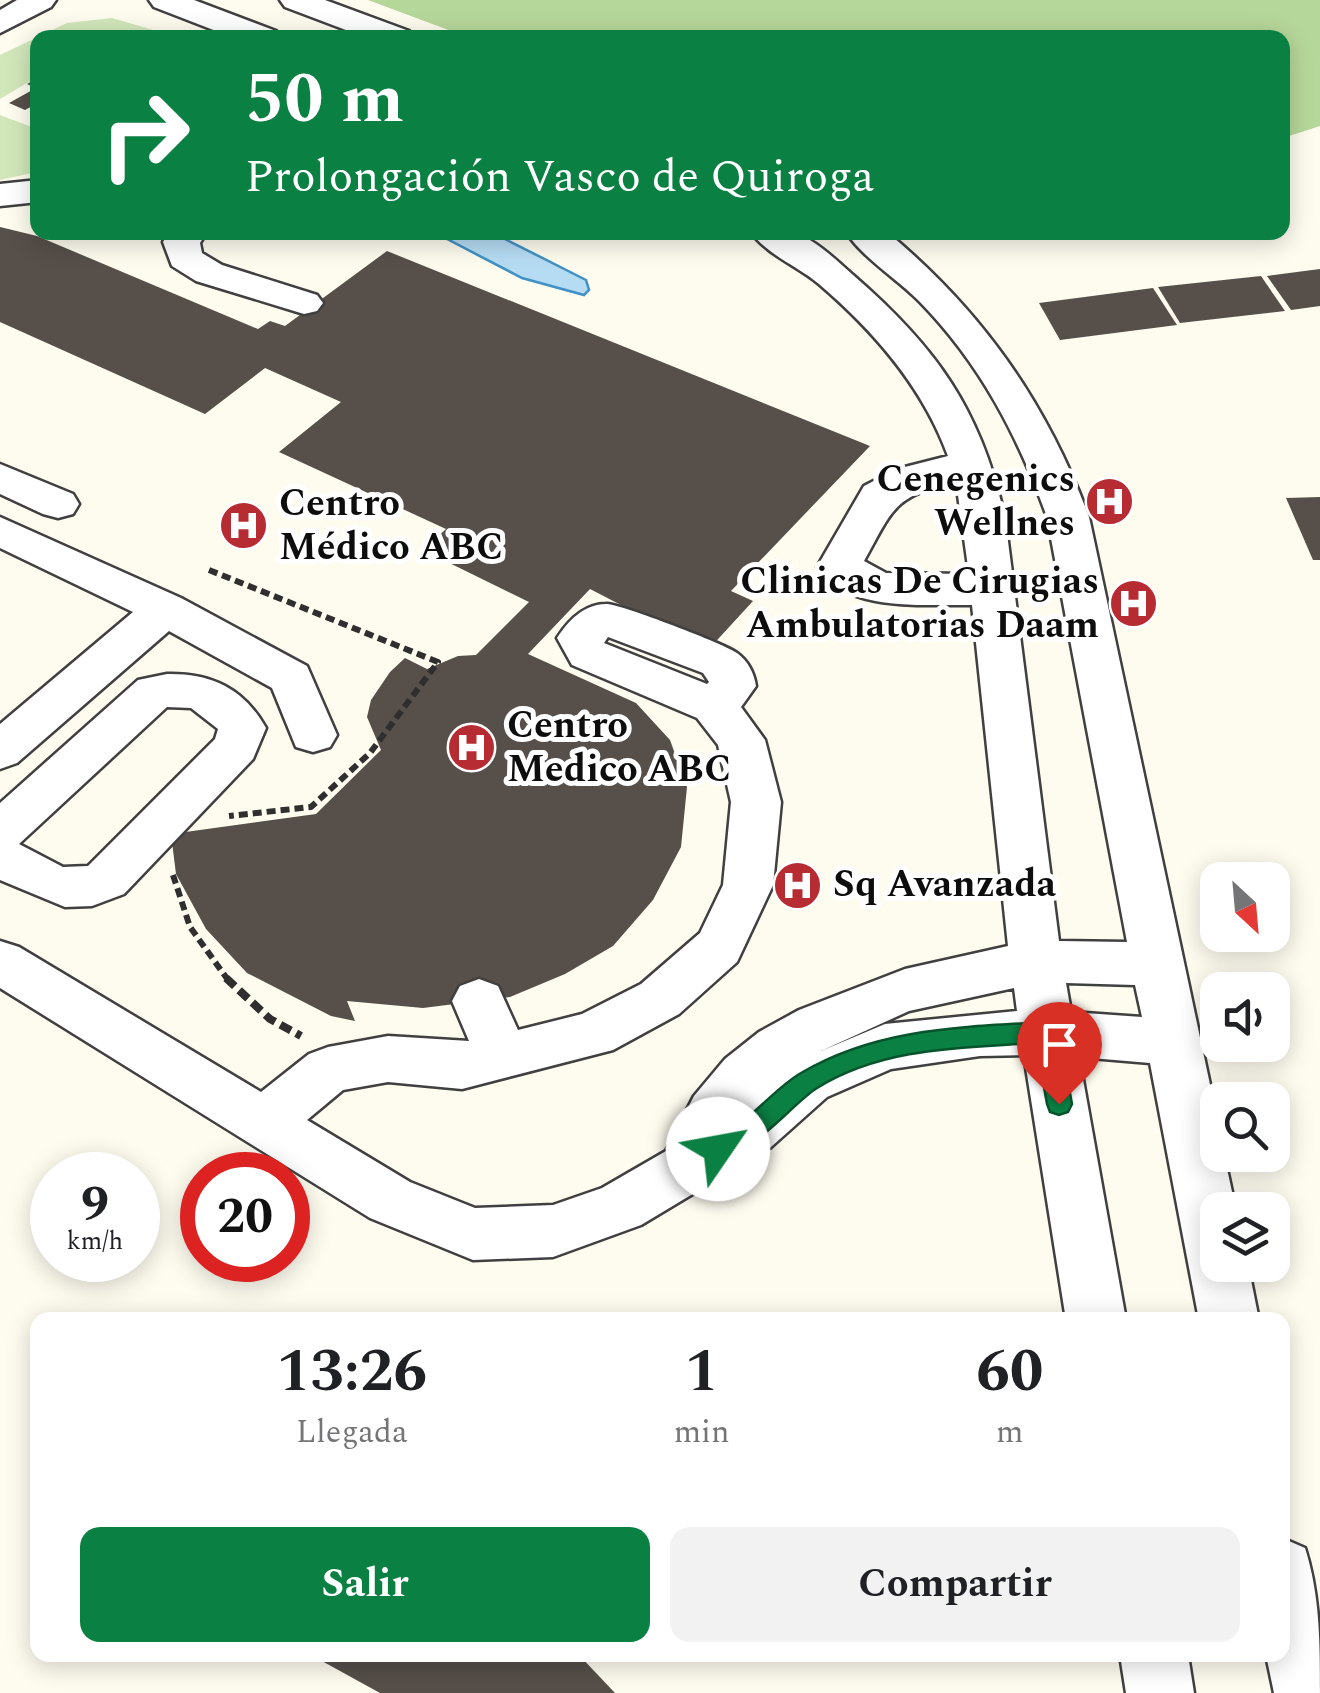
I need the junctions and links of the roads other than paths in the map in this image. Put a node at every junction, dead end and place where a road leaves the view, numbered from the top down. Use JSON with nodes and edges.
{"nodes":[{"id":1,"x":40,"y":0,"type":"edge"},
{"id":2,"x":165,"y":0,"type":"edge"},
{"id":3,"x":296,"y":0,"type":"edge"},
{"id":4,"x":0,"y":23,"type":"edge"},
{"id":5,"x":206,"y":27,"type":"edge"},
{"id":6,"x":377,"y":30,"type":"edge"},
{"id":7,"x":30,"y":191,"type":"edge"},
{"id":8,"x":0,"y":195,"type":"edge"},
{"id":9,"x":183,"y":240,"type":"edge"},
{"id":10,"x":780,"y":240,"type":"edge"},
{"id":11,"x":874,"y":240,"type":"edge"},
{"id":12,"x":304,"y":302,"type":"dead end"},
{"id":13,"x":972,"y":463,"type":"junction"},
{"id":14,"x":0,"y":477,"type":"edge"},
{"id":15,"x":58,"y":504,"type":"dead end"},
{"id":16,"x":0,"y":531,"type":"edge"},
{"id":17,"x":992,"y":590,"type":"junction"},
{"id":18,"x":165,"y":609,"type":"junction"},
{"id":19,"x":714,"y":706,"type":"dead end"},
{"id":20,"x":313,"y":735,"type":"dead end"},
{"id":21,"x":0,"y":751,"type":"edge"},
{"id":22,"x":0,"y":832,"type":"edge"},
{"id":23,"x":0,"y":857,"type":"edge"},
{"id":24,"x":0,"y":962,"type":"edge"},
{"id":25,"x":1036,"y":964,"type":"junction"},
{"id":26,"x":1156,"y":964,"type":"junction"},
{"id":27,"x":479,"y":1001,"type":"dead end"},
{"id":28,"x":1047,"y":1032,"type":"junction"},
{"id":29,"x":1171,"y":1042,"type":"junction"},
{"id":30,"x":503,"y":1056,"type":"junction"},
{"id":31,"x":265,"y":1122,"type":"junction"},
{"id":32,"x":686,"y":1167,"type":"junction"},
{"id":33,"x":1203,"y":1192,"type":"edge"},
{"id":34,"x":1222,"y":1282,"type":"edge"},
{"id":35,"x":1095,"y":1312,"type":"edge"},
{"id":36,"x":1228,"y":1312,"type":"edge"},
{"id":37,"x":1290,"y":1609,"type":"edge"},
{"id":38,"x":1155,"y":1662,"type":"edge"},
{"id":39,"x":1160,"y":1693,"type":"edge"},
{"id":40,"x":1308,"y":1693,"type":"edge"}],
"edges":[{"from":1,"to":4,"type":"street"},
{"from":2,"to":5,"type":"street"},
{"from":3,"to":6,"type":"street"},
{"from":7,"to":8,"type":"street"},
{"from":9,"to":12,"type":"street"},
{"from":10,"to":13,"type":"street"},
{"from":11,"to":26,"type":"street"},
{"from":13,"to":17,"type":"street"},
{"from":13,"to":17,"type":"street"},
{"from":14,"to":15,"type":"street"},
{"from":16,"to":18,"type":"street"},
{"from":17,"to":25,"type":"street"},
{"from":18,"to":20,"type":"street"},
{"from":18,"to":21,"type":"street"},
{"from":19,"to":30,"type":"street"},
{"from":22,"to":23,"type":"street"},
{"from":24,"to":31,"type":"street"},
{"from":25,"to":26,"type":"street"},
{"from":25,"to":28,"type":"street"},
{"from":25,"to":32,"type":"street"},
{"from":26,"to":29,"type":"street"},
{"from":27,"to":30,"type":"street"},
{"from":28,"to":29,"type":"street"},
{"from":28,"to":32,"type":"street"},
{"from":28,"to":35,"type":"street"},
{"from":29,"to":33,"type":"street"},
{"from":30,"to":31,"type":"street"},
{"from":31,"to":32,"type":"street"},
{"from":34,"to":36,"type":"street"},
{"from":37,"to":40,"type":"street"},
{"from":38,"to":39,"type":"street"}]}
